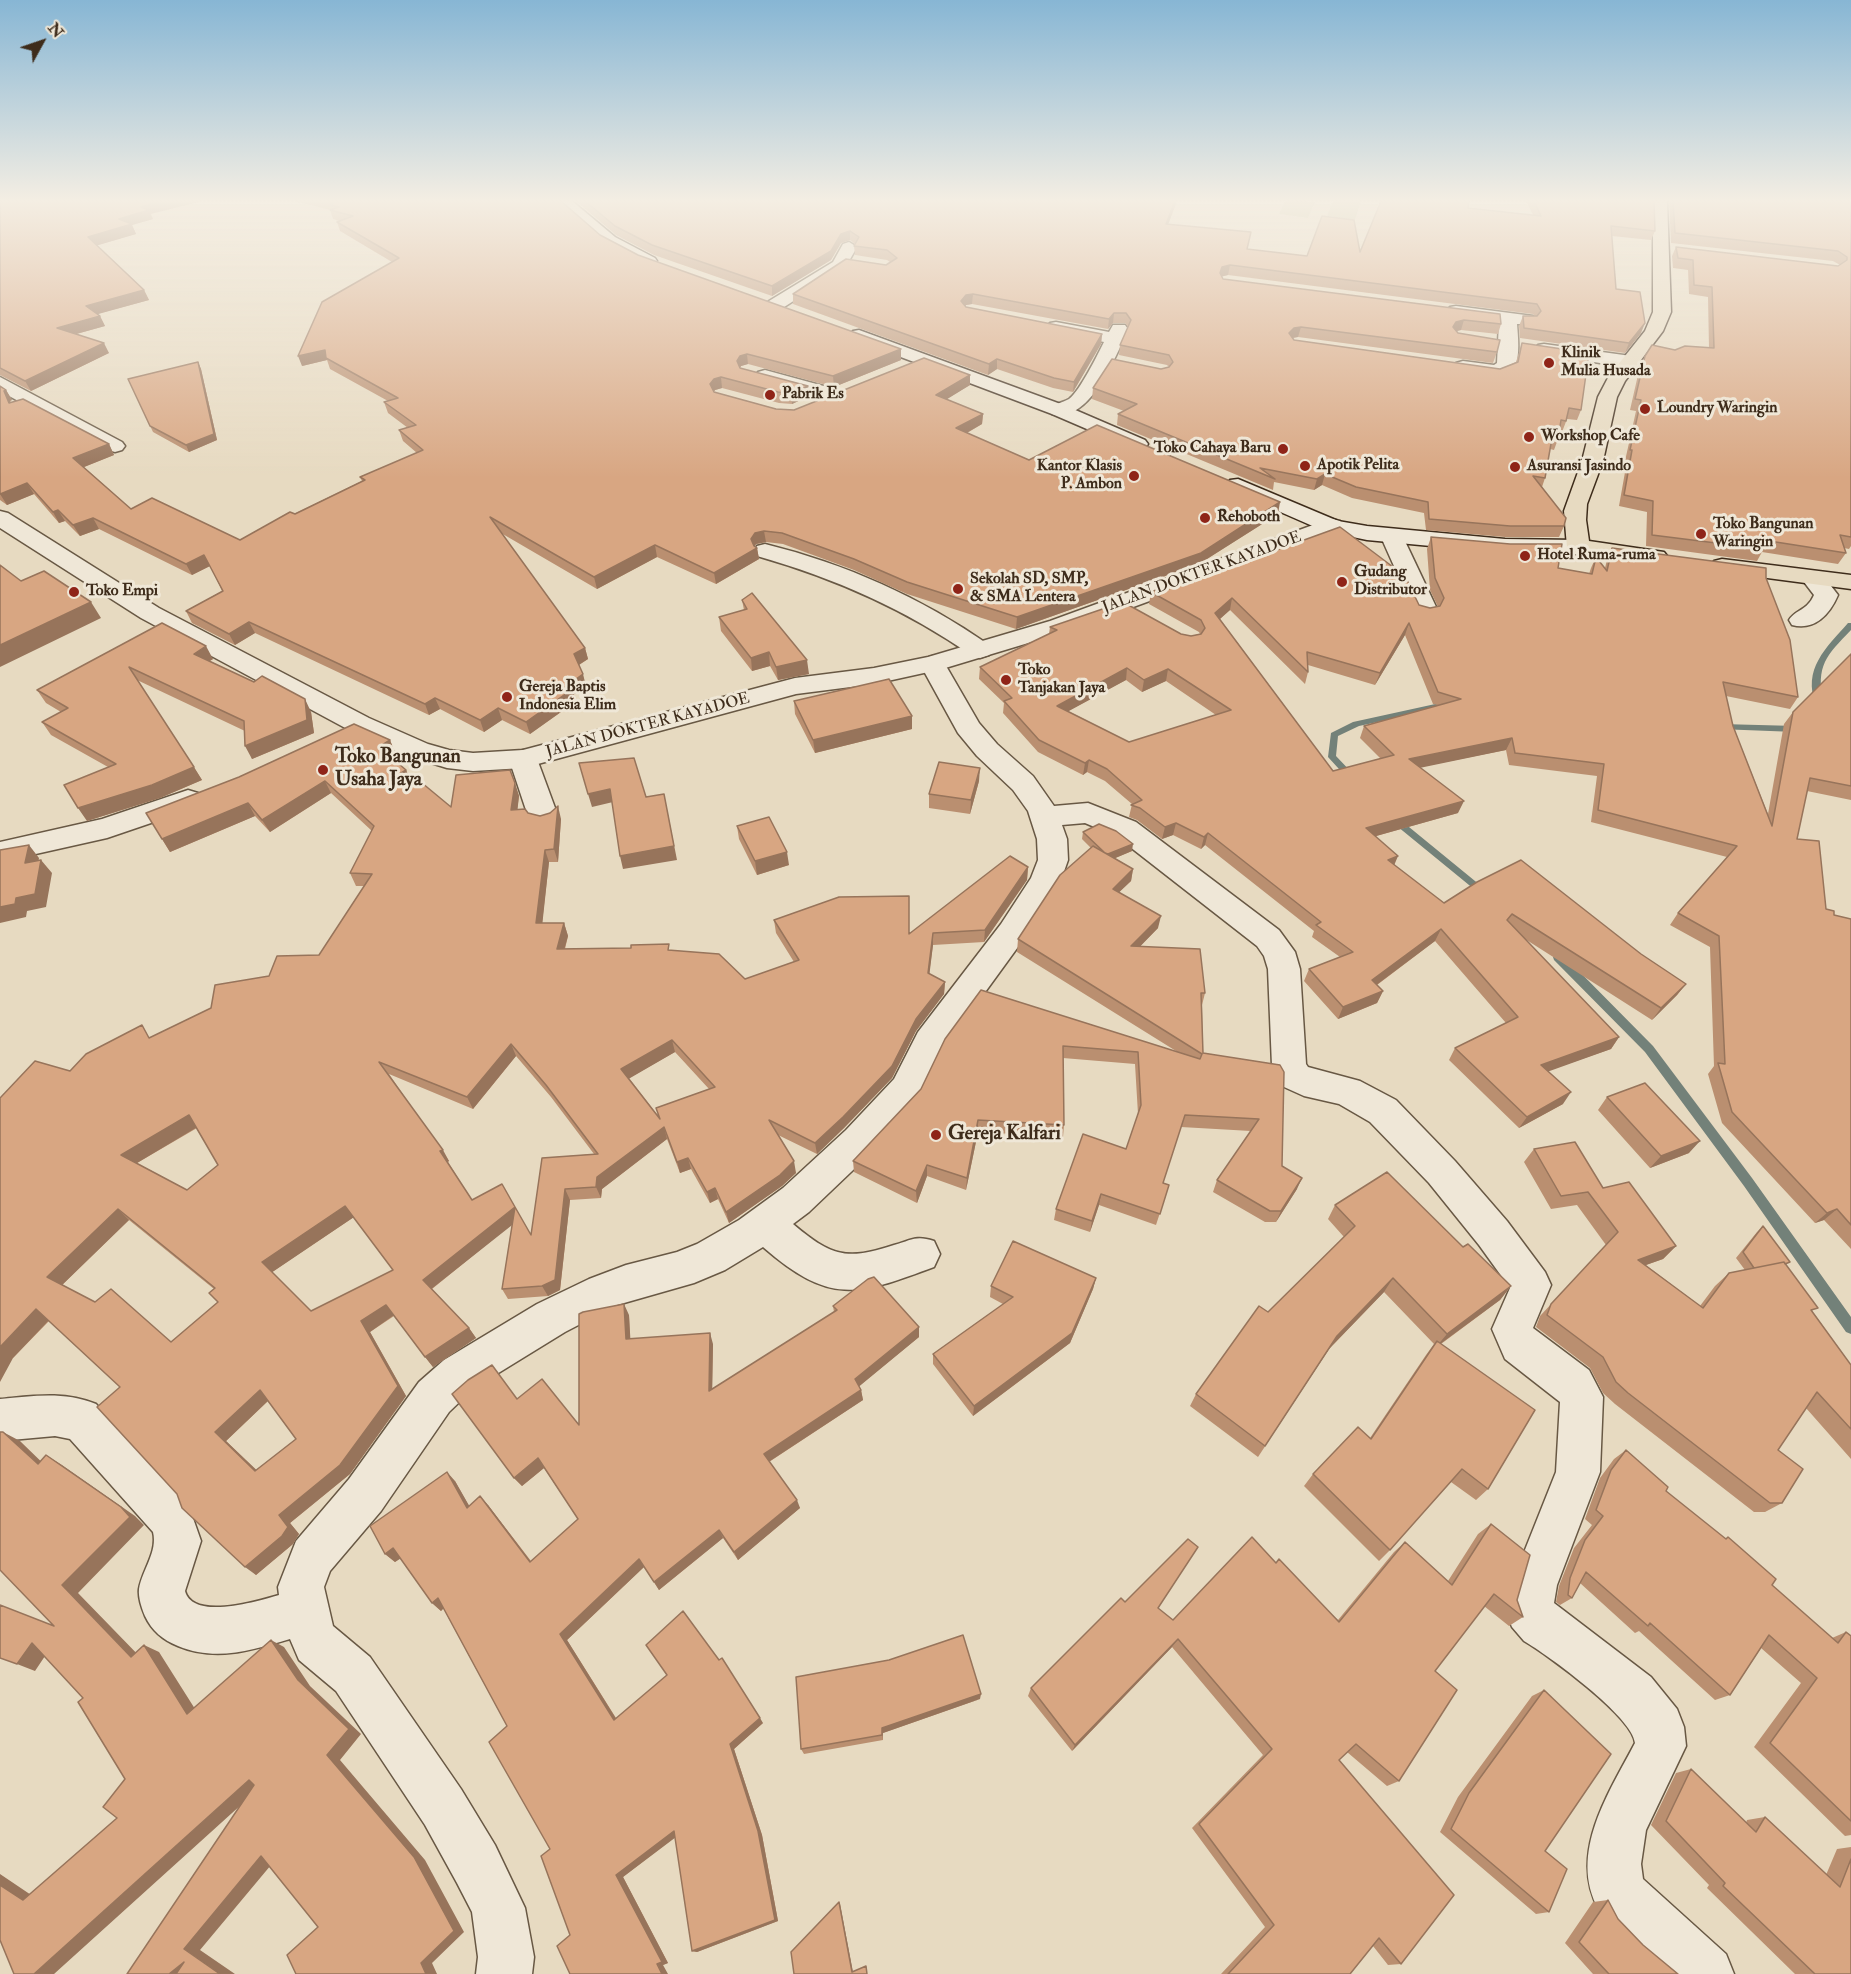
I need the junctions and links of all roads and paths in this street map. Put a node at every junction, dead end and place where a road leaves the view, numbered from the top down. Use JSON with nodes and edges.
{"nodes":[{"id":1,"x":794,"y":293,"type":"edge"},
{"id":2,"x":1663,"y":293,"type":"edge"},
{"id":3,"x":753,"y":297,"type":"edge"},
{"id":4,"x":775,"y":305,"type":"junction"},
{"id":5,"x":1440,"y":309,"type":"edge"},
{"id":6,"x":796,"y":313,"type":"edge"},
{"id":7,"x":1508,"y":317,"type":"junction"},
{"id":8,"x":1527,"y":320,"type":"edge"},
{"id":9,"x":1042,"y":324,"type":"edge"},
{"id":10,"x":838,"y":327,"type":"edge"},
{"id":11,"x":1490,"y":341,"type":"edge"},
{"id":12,"x":1509,"y":344,"type":"junction"},
{"id":13,"x":924,"y":359,"type":"junction"},
{"id":14,"x":1105,"y":360,"type":"junction"},
{"id":15,"x":1631,"y":362,"type":"junction"},
{"id":16,"x":1127,"y":364,"type":"edge"},
{"id":17,"x":1443,"y":365,"type":"edge"},
{"id":18,"x":897,"y":370,"type":"edge"},
{"id":19,"x":749,"y":372,"type":"edge"},
{"id":20,"x":2,"y":386,"type":"edge"},
{"id":21,"x":805,"y":408,"type":"edge"},
{"id":22,"x":1059,"y":411,"type":"junction"},
{"id":23,"x":115,"y":446,"type":"dead end"},
{"id":24,"x":1157,"y":452,"type":"edge"},
{"id":25,"x":1220,"y":477,"type":"edge"},
{"id":26,"x":3,"y":523,"type":"edge"},
{"id":27,"x":1332,"y":526,"type":"junction"},
{"id":28,"x":1392,"y":537,"type":"junction"},
{"id":29,"x":1578,"y":547,"type":"junction"},
{"id":30,"x":765,"y":551,"type":"dead end"},
{"id":31,"x":1834,"y":580,"type":"edge"},
{"id":32,"x":1124,"y":602,"type":"junction"},
{"id":33,"x":1426,"y":611,"type":"edge"},
{"id":34,"x":1152,"y":618,"type":"edge"},
{"id":35,"x":1801,"y":620,"type":"dead end"},
{"id":36,"x":980,"y":650,"type":"junction"},
{"id":37,"x":933,"y":664,"type":"junction"},
{"id":38,"x":359,"y":724,"type":"junction"},
{"id":39,"x":332,"y":737,"type":"edge"},
{"id":40,"x":523,"y":759,"type":"junction"},
{"id":41,"x":207,"y":792,"type":"edge"},
{"id":42,"x":543,"y":816,"type":"edge"},
{"id":43,"x":1044,"y":817,"type":"junction"},
{"id":44,"x":0,"y":852,"type":"edge"},
{"id":45,"x":764,"y":1224,"type":"junction"},
{"id":46,"x":920,"y":1254,"type":"dead end"},
{"id":47,"x":0,"y":1420,"type":"edge"},
{"id":48,"x":305,"y":1611,"type":"junction"},
{"id":49,"x":504,"y":1974,"type":"edge"},
{"id":50,"x":1706,"y":1974,"type":"edge"}],
"edges":[{"from":1,"to":4,"type":"street"},
{"from":2,"to":15,"type":"main road"},
{"from":3,"to":4,"type":"street"},
{"from":4,"to":6,"type":"street"},
{"from":5,"to":7,"type":"street"},
{"from":7,"to":8,"type":"street"},
{"from":7,"to":12,"type":"street"},
{"from":9,"to":14,"type":"street"},
{"from":10,"to":13,"type":"street"},
{"from":11,"to":12,"type":"street"},
{"from":12,"to":15,"type":"street"},
{"from":12,"to":17,"type":"street"},
{"from":13,"to":18,"type":"street"},
{"from":13,"to":22,"type":"street"},
{"from":14,"to":16,"type":"street"},
{"from":14,"to":22,"type":"street"},
{"from":15,"to":29,"type":"main road"},
{"from":19,"to":21,"type":"street"},
{"from":20,"to":23,"type":"street"},
{"from":22,"to":24,"type":"street"},
{"from":25,"to":27,"type":"street"},
{"from":26,"to":38,"type":"street","name":"JALAN DOKTER KAYADOE"},
{"from":27,"to":28,"type":"street"},
{"from":27,"to":32,"type":"street","name":"JALAN DOKTER KAYADOE"},
{"from":28,"to":29,"type":"street"},
{"from":28,"to":33,"type":"street"},
{"from":29,"to":31,"type":"main road"},
{"from":30,"to":36,"type":"street"},
{"from":31,"to":35,"type":"street"},
{"from":32,"to":34,"type":"street"},
{"from":32,"to":36,"type":"street","name":"JALAN DOKTER KAYADOE"},
{"from":36,"to":37,"type":"street","name":"JALAN DOKTER KAYADOE"},
{"from":37,"to":40,"type":"street","name":"JALAN DOKTER KAYADOE"},
{"from":37,"to":43,"type":"street"},
{"from":38,"to":39,"type":"street"},
{"from":38,"to":40,"type":"street","name":"JALAN DOKTER KAYADOE"},
{"from":40,"to":42,"type":"street"},
{"from":41,"to":44,"type":"street"},
{"from":43,"to":45,"type":"street"},
{"from":43,"to":50,"type":"street"},
{"from":45,"to":46,"type":"street"},
{"from":45,"to":48,"type":"street"},
{"from":47,"to":48,"type":"street"},
{"from":48,"to":49,"type":"street"}]}
